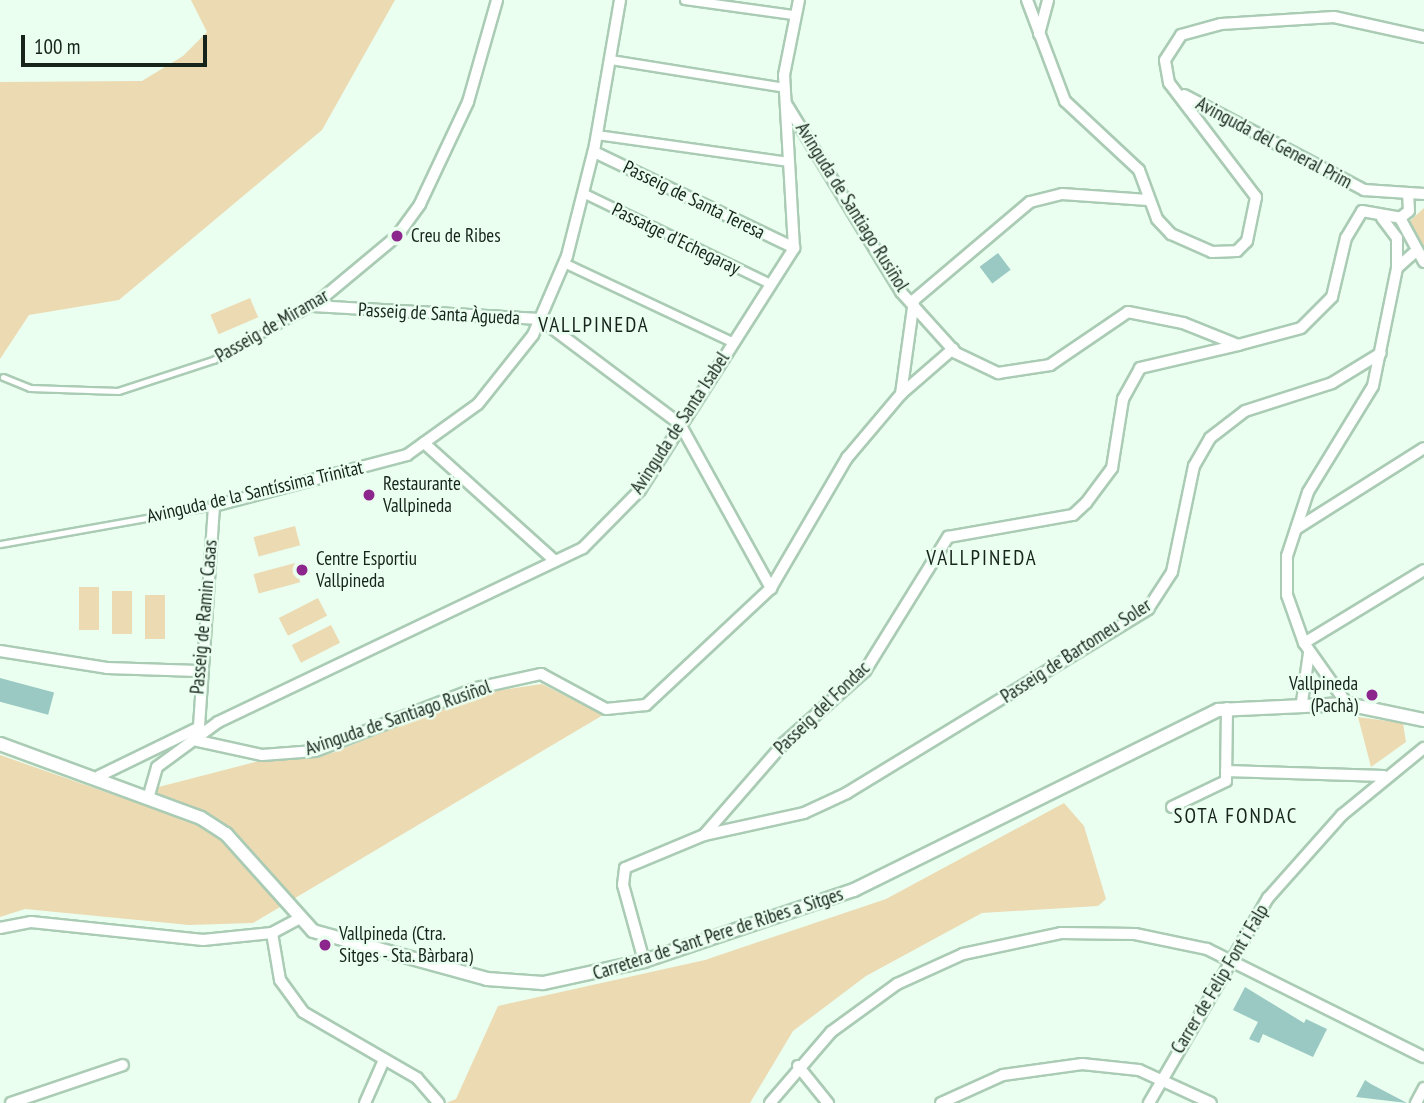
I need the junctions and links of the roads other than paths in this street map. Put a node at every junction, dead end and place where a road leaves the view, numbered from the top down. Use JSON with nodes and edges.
{"nodes":[{"id":1,"x":497,"y":0,"type":"edge"},
{"id":2,"x":620,"y":0,"type":"edge"},
{"id":3,"x":685,"y":0,"type":"edge"},
{"id":4,"x":799,"y":0,"type":"edge"},
{"id":5,"x":1027,"y":0,"type":"edge"},
{"id":6,"x":1048,"y":0,"type":"edge"},
{"id":7,"x":793,"y":15,"type":"junction"},
{"id":8,"x":1038,"y":37,"type":"junction"},
{"id":9,"x":1424,"y":37,"type":"edge"},
{"id":10,"x":611,"y":60,"type":"junction"},
{"id":11,"x":785,"y":88,"type":"junction"},
{"id":12,"x":1183,"y":95,"type":"junction"},
{"id":13,"x":786,"y":102,"type":"junction"},
{"id":14,"x":597,"y":135,"type":"junction"},
{"id":15,"x":594,"y":152,"type":"junction"},
{"id":16,"x":789,"y":162,"type":"junction"},
{"id":17,"x":1364,"y":190,"type":"junction"},
{"id":18,"x":583,"y":193,"type":"junction"},
{"id":19,"x":1408,"y":194,"type":"junction"},
{"id":20,"x":1424,"y":194,"type":"edge"},
{"id":21,"x":1148,"y":200,"type":"junction"},
{"id":22,"x":1363,"y":211,"type":"junction"},
{"id":23,"x":1382,"y":218,"type":"junction"},
{"id":24,"x":1399,"y":218,"type":"junction"},
{"id":25,"x":794,"y":248,"type":"junction"},
{"id":26,"x":1417,"y":250,"type":"junction"},
{"id":27,"x":1424,"y":262,"type":"edge"},
{"id":28,"x":564,"y":263,"type":"junction"},
{"id":29,"x":1397,"y":268,"type":"junction"},
{"id":30,"x":770,"y":284,"type":"junction"},
{"id":31,"x":914,"y":300,"type":"junction"},
{"id":32,"x":313,"y":306,"type":"junction"},
{"id":33,"x":540,"y":319,"type":"junction"},
{"id":34,"x":732,"y":342,"type":"junction"},
{"id":35,"x":1238,"y":345,"type":"junction"},
{"id":36,"x":953,"y":349,"type":"junction"},
{"id":37,"x":1381,"y":353,"type":"junction"},
{"id":38,"x":3,"y":377,"type":"dead end"},
{"id":39,"x":901,"y":394,"type":"junction"},
{"id":40,"x":680,"y":424,"type":"junction"},
{"id":41,"x":424,"y":443,"type":"junction"},
{"id":42,"x":1424,"y":448,"type":"edge"},
{"id":43,"x":214,"y":506,"type":"junction"},
{"id":44,"x":1296,"y":529,"type":"junction"},
{"id":45,"x":0,"y":544,"type":"edge"},
{"id":46,"x":555,"y":561,"type":"junction"},
{"id":47,"x":1424,"y":570,"type":"edge"},
{"id":48,"x":771,"y":588,"type":"junction"},
{"id":49,"x":1307,"y":648,"type":"junction"},
{"id":50,"x":0,"y":652,"type":"edge"},
{"id":51,"x":198,"y":671,"type":"junction"},
{"id":52,"x":1302,"y":702,"type":"junction"},
{"id":53,"x":1347,"y":704,"type":"junction"},
{"id":54,"x":1227,"y":708,"type":"junction"},
{"id":55,"x":1422,"y":716,"type":"edge"},
{"id":56,"x":196,"y":729,"type":"junction"},
{"id":57,"x":198,"y":741,"type":"junction"},
{"id":58,"x":0,"y":744,"type":"edge"},
{"id":59,"x":1424,"y":748,"type":"edge"},
{"id":60,"x":1227,"y":771,"type":"junction"},
{"id":61,"x":99,"y":776,"type":"junction"},
{"id":62,"x":1384,"y":776,"type":"junction"},
{"id":63,"x":149,"y":795,"type":"junction"},
{"id":64,"x":1172,"y":807,"type":"dead end"},
{"id":65,"x":704,"y":835,"type":"junction"},
{"id":66,"x":298,"y":919,"type":"junction"},
{"id":67,"x":0,"y":928,"type":"edge"},
{"id":68,"x":272,"y":933,"type":"junction"},
{"id":69,"x":1228,"y":957,"type":"junction"},
{"id":70,"x":644,"y":961,"type":"junction"},
{"id":71,"x":1424,"y":1057,"type":"edge"},
{"id":72,"x":384,"y":1060,"type":"junction"},
{"id":73,"x":123,"y":1065,"type":"dead end"},
{"id":74,"x":798,"y":1066,"type":"junction"},
{"id":75,"x":1163,"y":1077,"type":"junction"},
{"id":76,"x":1424,"y":1088,"type":"edge"},
{"id":77,"x":437,"y":1101,"type":"edge"},
{"id":78,"x":11,"y":1103,"type":"edge"},
{"id":79,"x":365,"y":1103,"type":"edge"},
{"id":80,"x":422,"y":1103,"type":"edge"},
{"id":81,"x":770,"y":1103,"type":"edge"},
{"id":82,"x":828,"y":1103,"type":"edge"},
{"id":83,"x":941,"y":1103,"type":"edge"},
{"id":84,"x":1149,"y":1103,"type":"edge"},
{"id":85,"x":1212,"y":1103,"type":"edge"},
{"id":86,"x":1416,"y":1103,"type":"edge"}],
"edges":[{"from":1,"to":32,"type":"street","name":"Passeig de Miramar"},
{"from":2,"to":10,"type":"street","name":"Avinguda de la Santíssima Trinitat"},
{"from":3,"to":7,"type":"street"},
{"from":4,"to":7,"type":"street"},
{"from":5,"to":8,"type":"street"},
{"from":6,"to":8,"type":"street"},
{"from":7,"to":11,"type":"street"},
{"from":8,"to":21,"type":"street"},
{"from":9,"to":12,"type":"street"},
{"from":10,"to":11,"type":"street"},
{"from":10,"to":14,"type":"street","name":"Avinguda de la Santíssima Trinitat"},
{"from":11,"to":13,"type":"street"},
{"from":12,"to":17,"type":"street","name":"Avinguda del General Prim"},
{"from":12,"to":21,"type":"street"},
{"from":13,"to":16,"type":"street"},
{"from":13,"to":31,"type":"street","name":"Avinguda de Santiago Rusiñol"},
{"from":14,"to":15,"type":"street","name":"Avinguda de la Santíssima Trinitat"},
{"from":14,"to":16,"type":"street"},
{"from":15,"to":18,"type":"street","name":"Avinguda de la Santíssima Trinitat"},
{"from":15,"to":25,"type":"street","name":"Passeig de Santa Teresa"},
{"from":16,"to":25,"type":"street"},
{"from":17,"to":19,"type":"street"},
{"from":17,"to":22,"type":"street"},
{"from":18,"to":28,"type":"street","name":"Avinguda de la Santíssima Trinitat"},
{"from":18,"to":30,"type":"street","name":"Passatge d'Echegaray"},
{"from":19,"to":20,"type":"street"},
{"from":19,"to":24,"type":"street"},
{"from":21,"to":31,"type":"street"},
{"from":22,"to":23,"type":"street"},
{"from":22,"to":35,"type":"street","name":"Passeig del Fondac"},
{"from":23,"to":24,"type":"street"},
{"from":23,"to":29,"type":"street"},
{"from":24,"to":26,"type":"street"},
{"from":25,"to":30,"type":"street","name":"Avinguda de Santa Isabel"},
{"from":26,"to":27,"type":"street"},
{"from":26,"to":29,"type":"street"},
{"from":28,"to":33,"type":"street","name":"Avinguda de la Santíssima Trinitat"},
{"from":28,"to":34,"type":"street"},
{"from":29,"to":37,"type":"street"},
{"from":30,"to":34,"type":"street","name":"Avinguda de Santa Isabel"},
{"from":31,"to":36,"type":"street"},
{"from":31,"to":39,"type":"street","name":"Avinguda de Santiago Rusiñol"},
{"from":32,"to":33,"type":"street","name":"Passeig de Santa Àgueda"},
{"from":32,"to":38,"type":"lane","name":"Passeig de Miramar"},
{"from":33,"to":40,"type":"street","name":"Passeig de Santa Àgueda"},
{"from":33,"to":41,"type":"street","name":"Avinguda de la Santíssima Trinitat"},
{"from":34,"to":40,"type":"street","name":"Avinguda de Santa Isabel"},
{"from":35,"to":36,"type":"street"},
{"from":35,"to":65,"type":"street","name":"Passeig del Fondac"},
{"from":36,"to":39,"type":"street","name":"Avinguda de Santiago Rusiñol"},
{"from":37,"to":44,"type":"street"},
{"from":37,"to":65,"type":"street","name":"Passeig de Bartomeu Soler"},
{"from":39,"to":48,"type":"street","name":"Avinguda de Santiago Rusiñol"},
{"from":40,"to":46,"type":"street","name":"Avinguda de Santa Isabel"},
{"from":40,"to":48,"type":"street","name":"Passeig de Santa Àgueda"},
{"from":41,"to":43,"type":"street","name":"Avinguda de la Santíssima Trinitat"},
{"from":41,"to":46,"type":"street"},
{"from":42,"to":44,"type":"street"},
{"from":43,"to":45,"type":"lane","name":"Avinguda de la Santíssima Trinitat"},
{"from":43,"to":51,"type":"street","name":"Passeig de Ramin Casas"},
{"from":44,"to":49,"type":"street"},
{"from":46,"to":57,"type":"street","name":"Avinguda de Santa Isabel"},
{"from":47,"to":49,"type":"street"},
{"from":48,"to":57,"type":"street","name":"Avinguda de Santiago Rusiñol"},
{"from":49,"to":52,"type":"street"},
{"from":49,"to":53,"type":"street"},
{"from":50,"to":51,"type":"street"},
{"from":51,"to":56,"type":"street","name":"Passeig de Ramin Casas"},
{"from":52,"to":53,"type":"street","name":"Carretera de Sant Pere de Ribes a Sitges"},
{"from":52,"to":54,"type":"street","name":"Carretera de Sant Pere de Ribes a Sitges"},
{"from":53,"to":55,"type":"street","name":"Carretera de Sant Pere de Ribes a Sitges"},
{"from":54,"to":60,"type":"street"},
{"from":54,"to":70,"type":"street","name":"Carretera de Sant Pere de Ribes a Sitges"},
{"from":56,"to":57,"type":"street","name":"Passeig de Ramin Casas"},
{"from":56,"to":61,"type":"street"},
{"from":57,"to":63,"type":"street","name":"Avinguda de Santa Isabel"},
{"from":58,"to":61,"type":"street","name":"Carretera de Sant Pere de Ribes a Sitges"},
{"from":59,"to":62,"type":"street","name":"Carrer de Felip Font i Falp"},
{"from":60,"to":62,"type":"street"},
{"from":60,"to":64,"type":"street"},
{"from":61,"to":63,"type":"street","name":"Carretera de Sant Pere de Ribes a Sitges"},
{"from":62,"to":69,"type":"street","name":"Carrer de Felip Font i Falp"},
{"from":63,"to":66,"type":"street","name":"Carretera de Sant Pere de Ribes a Sitges"},
{"from":65,"to":70,"type":"street","name":"Passeig del Fondac"},
{"from":66,"to":68,"type":"street"},
{"from":66,"to":70,"type":"street","name":"Carretera de Sant Pere de Ribes a Sitges"},
{"from":67,"to":68,"type":"street"},
{"from":68,"to":72,"type":"street"},
{"from":69,"to":71,"type":"street"},
{"from":69,"to":74,"type":"street"},
{"from":69,"to":75,"type":"street","name":"Carrer de Felip Font i Falp"},
{"from":72,"to":77,"type":"street"},
{"from":72,"to":79,"type":"street"},
{"from":73,"to":78,"type":"street"},
{"from":74,"to":81,"type":"street"},
{"from":74,"to":82,"type":"street"},
{"from":75,"to":83,"type":"street"},
{"from":75,"to":84,"type":"street","name":"Carrer de Felip Font i Falp"},
{"from":75,"to":85,"type":"street"},
{"from":76,"to":86,"type":"street"},
{"from":77,"to":80,"type":"street"}]}
